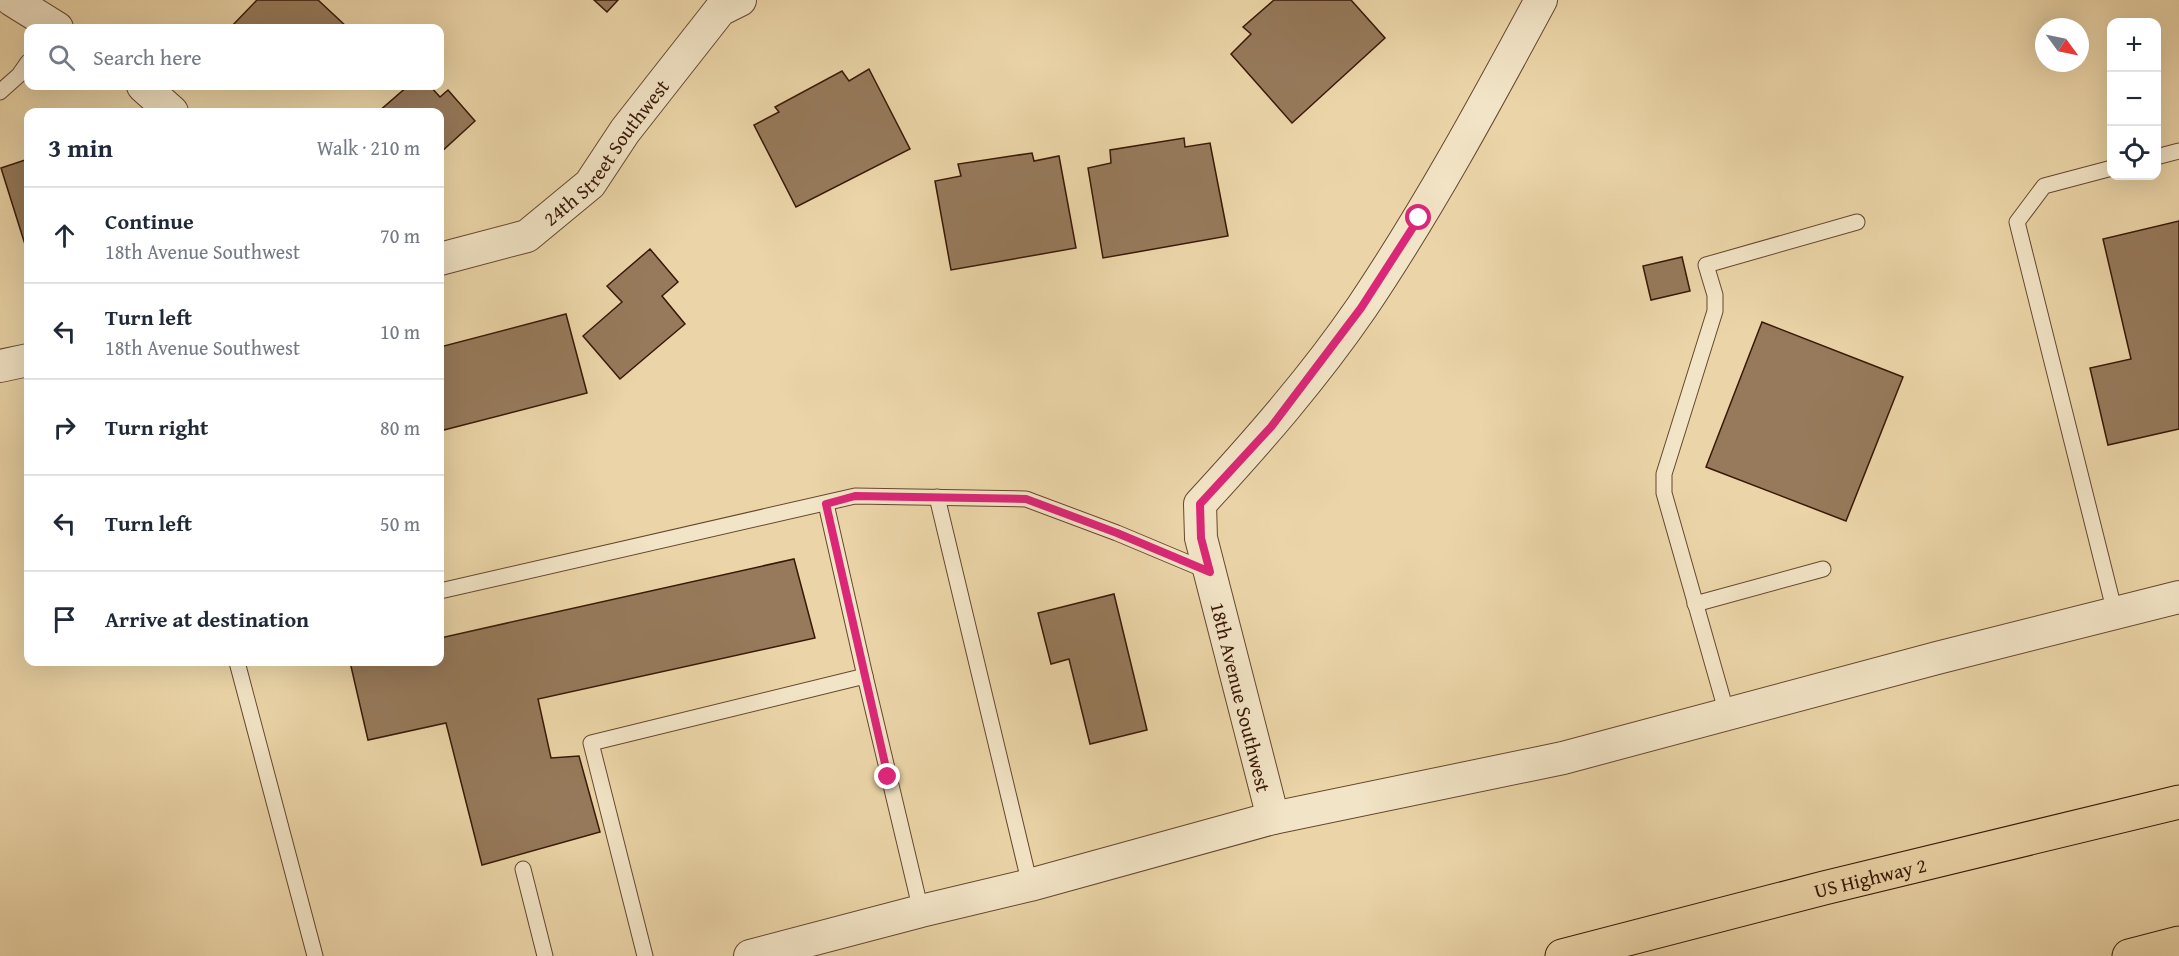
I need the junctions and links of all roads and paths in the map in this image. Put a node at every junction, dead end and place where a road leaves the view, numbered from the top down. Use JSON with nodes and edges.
{"nodes":[{"id":1,"x":12,"y":0,"type":"edge"},
{"id":2,"x":740,"y":0,"type":"edge"},
{"id":3,"x":1541,"y":0,"type":"edge"},
{"id":4,"x":49,"y":24,"type":"edge"},
{"id":5,"x":24,"y":68,"type":"edge"},
{"id":6,"x":147,"y":90,"type":"edge"},
{"id":7,"x":0,"y":92,"type":"edge"},
{"id":8,"x":168,"y":108,"type":"edge"},
{"id":9,"x":2179,"y":151,"type":"edge"},
{"id":10,"x":2161,"y":156,"type":"edge"},
{"id":11,"x":2107,"y":169,"type":"edge"},
{"id":12,"x":1857,"y":222,"type":"dead end"},
{"id":13,"x":444,"y":257,"type":"edge"},
{"id":14,"x":24,"y":361,"type":"edge"},
{"id":15,"x":0,"y":366,"type":"edge"},
{"id":16,"x":937,"y":497,"type":"junction"},
{"id":17,"x":826,"y":504,"type":"junction"},
{"id":18,"x":1823,"y":569,"type":"dead end"},
{"id":19,"x":1210,"y":572,"type":"junction"},
{"id":20,"x":444,"y":590,"type":"edge"},
{"id":21,"x":2179,"y":597,"type":"edge"},
{"id":22,"x":1695,"y":604,"type":"junction"},
{"id":23,"x":2115,"y":613,"type":"junction"},
{"id":24,"x":238,"y":666,"type":"edge"},
{"id":25,"x":865,"y":676,"type":"junction"},
{"id":26,"x":1727,"y":714,"type":"junction"},
{"id":27,"x":2179,"y":802,"type":"edge"},
{"id":28,"x":1273,"y":818,"type":"junction"},
{"id":29,"x":523,"y":869,"type":"dead end"},
{"id":30,"x":1030,"y":885,"type":"junction"},
{"id":31,"x":921,"y":911,"type":"junction"},
{"id":32,"x":2179,"y":943,"type":"edge"},
{"id":33,"x":1572,"y":955,"type":"edge"},
{"id":34,"x":315,"y":956,"type":"edge"},
{"id":35,"x":545,"y":956,"type":"edge"},
{"id":36,"x":645,"y":956,"type":"edge"},
{"id":37,"x":750,"y":956,"type":"edge"},
{"id":38,"x":2129,"y":956,"type":"edge"}],
"edges":[{"from":1,"to":4,"type":"street"},
{"from":2,"to":13,"type":"street","name":"24th Street Southwest"},
{"from":3,"to":19,"type":"street","name":"18th Avenue Southwest"},
{"from":5,"to":7,"type":"lane"},
{"from":6,"to":8,"type":"street"},
{"from":9,"to":10,"type":"lane"},
{"from":11,"to":23,"type":"lane"},
{"from":12,"to":22,"type":"lane"},
{"from":14,"to":15,"type":"street"},
{"from":16,"to":17,"type":"lane"},
{"from":16,"to":19,"type":"lane"},
{"from":16,"to":30,"type":"lane"},
{"from":17,"to":20,"type":"lane"},
{"from":17,"to":25,"type":"lane"},
{"from":18,"to":22,"type":"lane"},
{"from":19,"to":28,"type":"street","name":"18th Avenue Southwest"},
{"from":21,"to":23,"type":"street"},
{"from":22,"to":26,"type":"lane"},
{"from":23,"to":26,"type":"street"},
{"from":24,"to":34,"type":"lane"},
{"from":25,"to":31,"type":"lane"},
{"from":25,"to":36,"type":"lane"},
{"from":26,"to":28,"type":"street"},
{"from":27,"to":33,"type":"highway","name":"US Highway 2"},
{"from":28,"to":30,"type":"street"},
{"from":29,"to":35,"type":"lane"},
{"from":30,"to":31,"type":"street"},
{"from":31,"to":37,"type":"street"},
{"from":32,"to":38,"type":"highway"}]}
